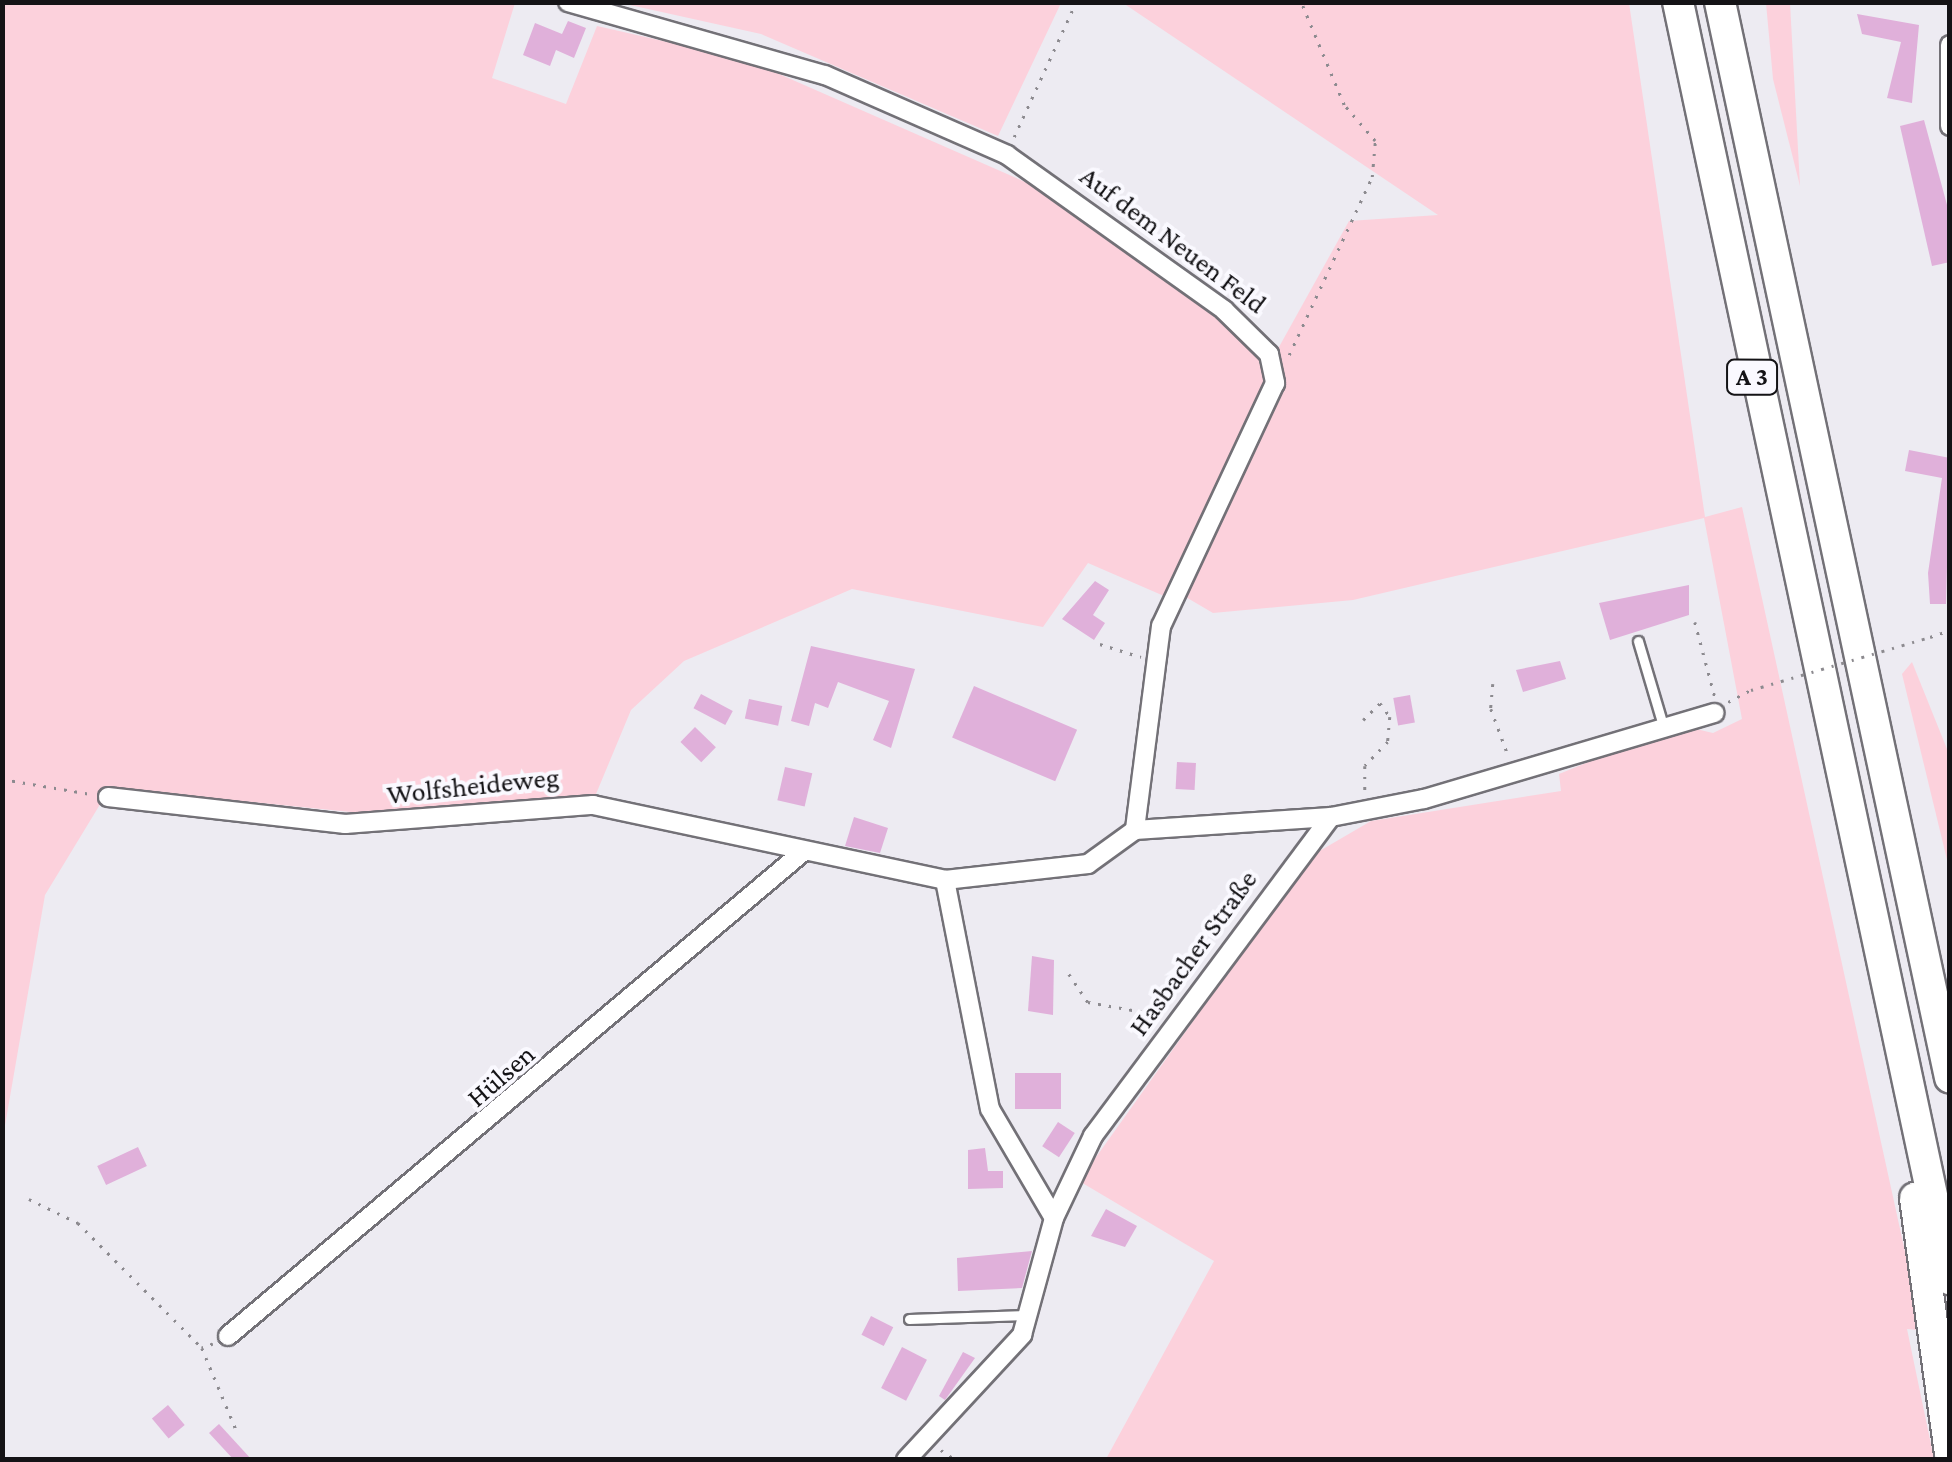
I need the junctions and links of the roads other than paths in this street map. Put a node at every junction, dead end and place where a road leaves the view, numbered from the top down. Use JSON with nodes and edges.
{"nodes":[{"id":1,"x":568,"y":2,"type":"edge"},
{"id":2,"x":1678,"y":2,"type":"edge"},
{"id":3,"x":1720,"y":2,"type":"edge"},
{"id":4,"x":1950,"y":45,"type":"edge"},
{"id":5,"x":1950,"y":126,"type":"edge"},
{"id":6,"x":1638,"y":641,"type":"dead end"},
{"id":7,"x":1715,"y":713,"type":"road end"},
{"id":8,"x":1662,"y":722,"type":"junction"},
{"id":9,"x":108,"y":797,"type":"road end"},
{"id":10,"x":1331,"y":817,"type":"junction"},
{"id":11,"x":1135,"y":830,"type":"junction"},
{"id":12,"x":804,"y":851,"type":"junction"},
{"id":13,"x":945,"y":880,"type":"junction"},
{"id":14,"x":1950,"y":1078,"type":"edge"},
{"id":15,"x":1908,"y":1085,"type":"junction"},
{"id":16,"x":1054,"y":1218,"type":"junction"},
{"id":17,"x":1950,"y":1279,"type":"edge"},
{"id":18,"x":1033,"y":1315,"type":"junction"},
{"id":19,"x":910,"y":1319,"type":"dead end"},
{"id":20,"x":228,"y":1336,"type":"road end"},
{"id":21,"x":1950,"y":1454,"type":"edge"},
{"id":22,"x":906,"y":1460,"type":"edge"}],
"edges":[{"from":1,"to":11,"type":"street","name":"Auf dem Neuen Feld"},
{"from":2,"to":15,"type":"highway","number":"A 3"},
{"from":3,"to":14,"type":"highway","number":"A 3"},
{"from":4,"to":5,"type":"street"},
{"from":6,"to":8,"type":"lane"},
{"from":7,"to":8,"type":"street"},
{"from":8,"to":10,"type":"street"},
{"from":9,"to":12,"type":"street","name":"Wolfsheideweg"},
{"from":10,"to":11,"type":"street"},
{"from":10,"to":16,"type":"street","name":"Hasbacher Straße"},
{"from":11,"to":13,"type":"street","name":"Wolfsheideweg"},
{"from":12,"to":13,"type":"street","name":"Wolfsheideweg"},
{"from":12,"to":20,"type":"street","name":"Hülsen"},
{"from":13,"to":16,"type":"street"},
{"from":15,"to":17,"type":"highway","number":"A 3"},
{"from":15,"to":21,"type":"highway"},
{"from":16,"to":18,"type":"street","name":"Hasbacher Straße"},
{"from":18,"to":19,"type":"lane"},
{"from":18,"to":22,"type":"street","name":"Hasbacher Straße"}]}
